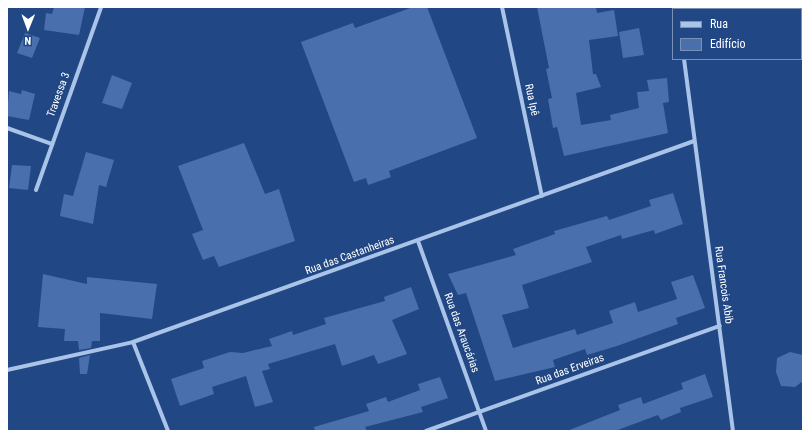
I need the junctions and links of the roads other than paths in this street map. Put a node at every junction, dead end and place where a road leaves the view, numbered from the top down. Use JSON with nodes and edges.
{"nodes":[{"id":1,"x":101,"y":7,"type":"edge"},
{"id":2,"x":502,"y":7,"type":"edge"},
{"id":3,"x":684,"y":60,"type":"edge"},
{"id":4,"x":7,"y":128,"type":"edge"},
{"id":5,"x":694,"y":141,"type":"junction"},
{"id":6,"x":52,"y":144,"type":"junction"},
{"id":7,"x":36,"y":190,"type":"dead end"},
{"id":8,"x":542,"y":196,"type":"junction"},
{"id":9,"x":418,"y":241,"type":"junction"},
{"id":10,"x":720,"y":326,"type":"junction"},
{"id":11,"x":133,"y":342,"type":"junction"},
{"id":12,"x":7,"y":370,"type":"edge"},
{"id":13,"x":480,"y":411,"type":"junction"},
{"id":14,"x":168,"y":431,"type":"edge"},
{"id":15,"x":426,"y":431,"type":"edge"},
{"id":16,"x":486,"y":431,"type":"edge"},
{"id":17,"x":733,"y":431,"type":"edge"}],
"edges":[{"from":1,"to":6,"type":"street","name":"Travessa 3"},
{"from":2,"to":8,"type":"street","name":"Rua Ipê"},
{"from":3,"to":5,"type":"street","name":"Rua Francois Abib"},
{"from":4,"to":6,"type":"street"},
{"from":5,"to":8,"type":"street","name":"Rua das Castanheiras"},
{"from":5,"to":10,"type":"street","name":"Rua Francois Abib"},
{"from":6,"to":7,"type":"street","name":"Travessa 3"},
{"from":8,"to":9,"type":"street","name":"Rua das Castanheiras"},
{"from":9,"to":11,"type":"street","name":"Rua das Castanheiras"},
{"from":9,"to":13,"type":"street","name":"Rua das Araucárias"},
{"from":10,"to":13,"type":"street","name":"Rua das Erveiras"},
{"from":10,"to":17,"type":"street","name":"Rua Francois Abib"},
{"from":11,"to":12,"type":"street","name":"Rua das Castanheiras"},
{"from":11,"to":14,"type":"street"},
{"from":13,"to":15,"type":"street","name":"Rua das Erveiras"},
{"from":13,"to":16,"type":"street","name":"Rua das Araucárias"}]}
